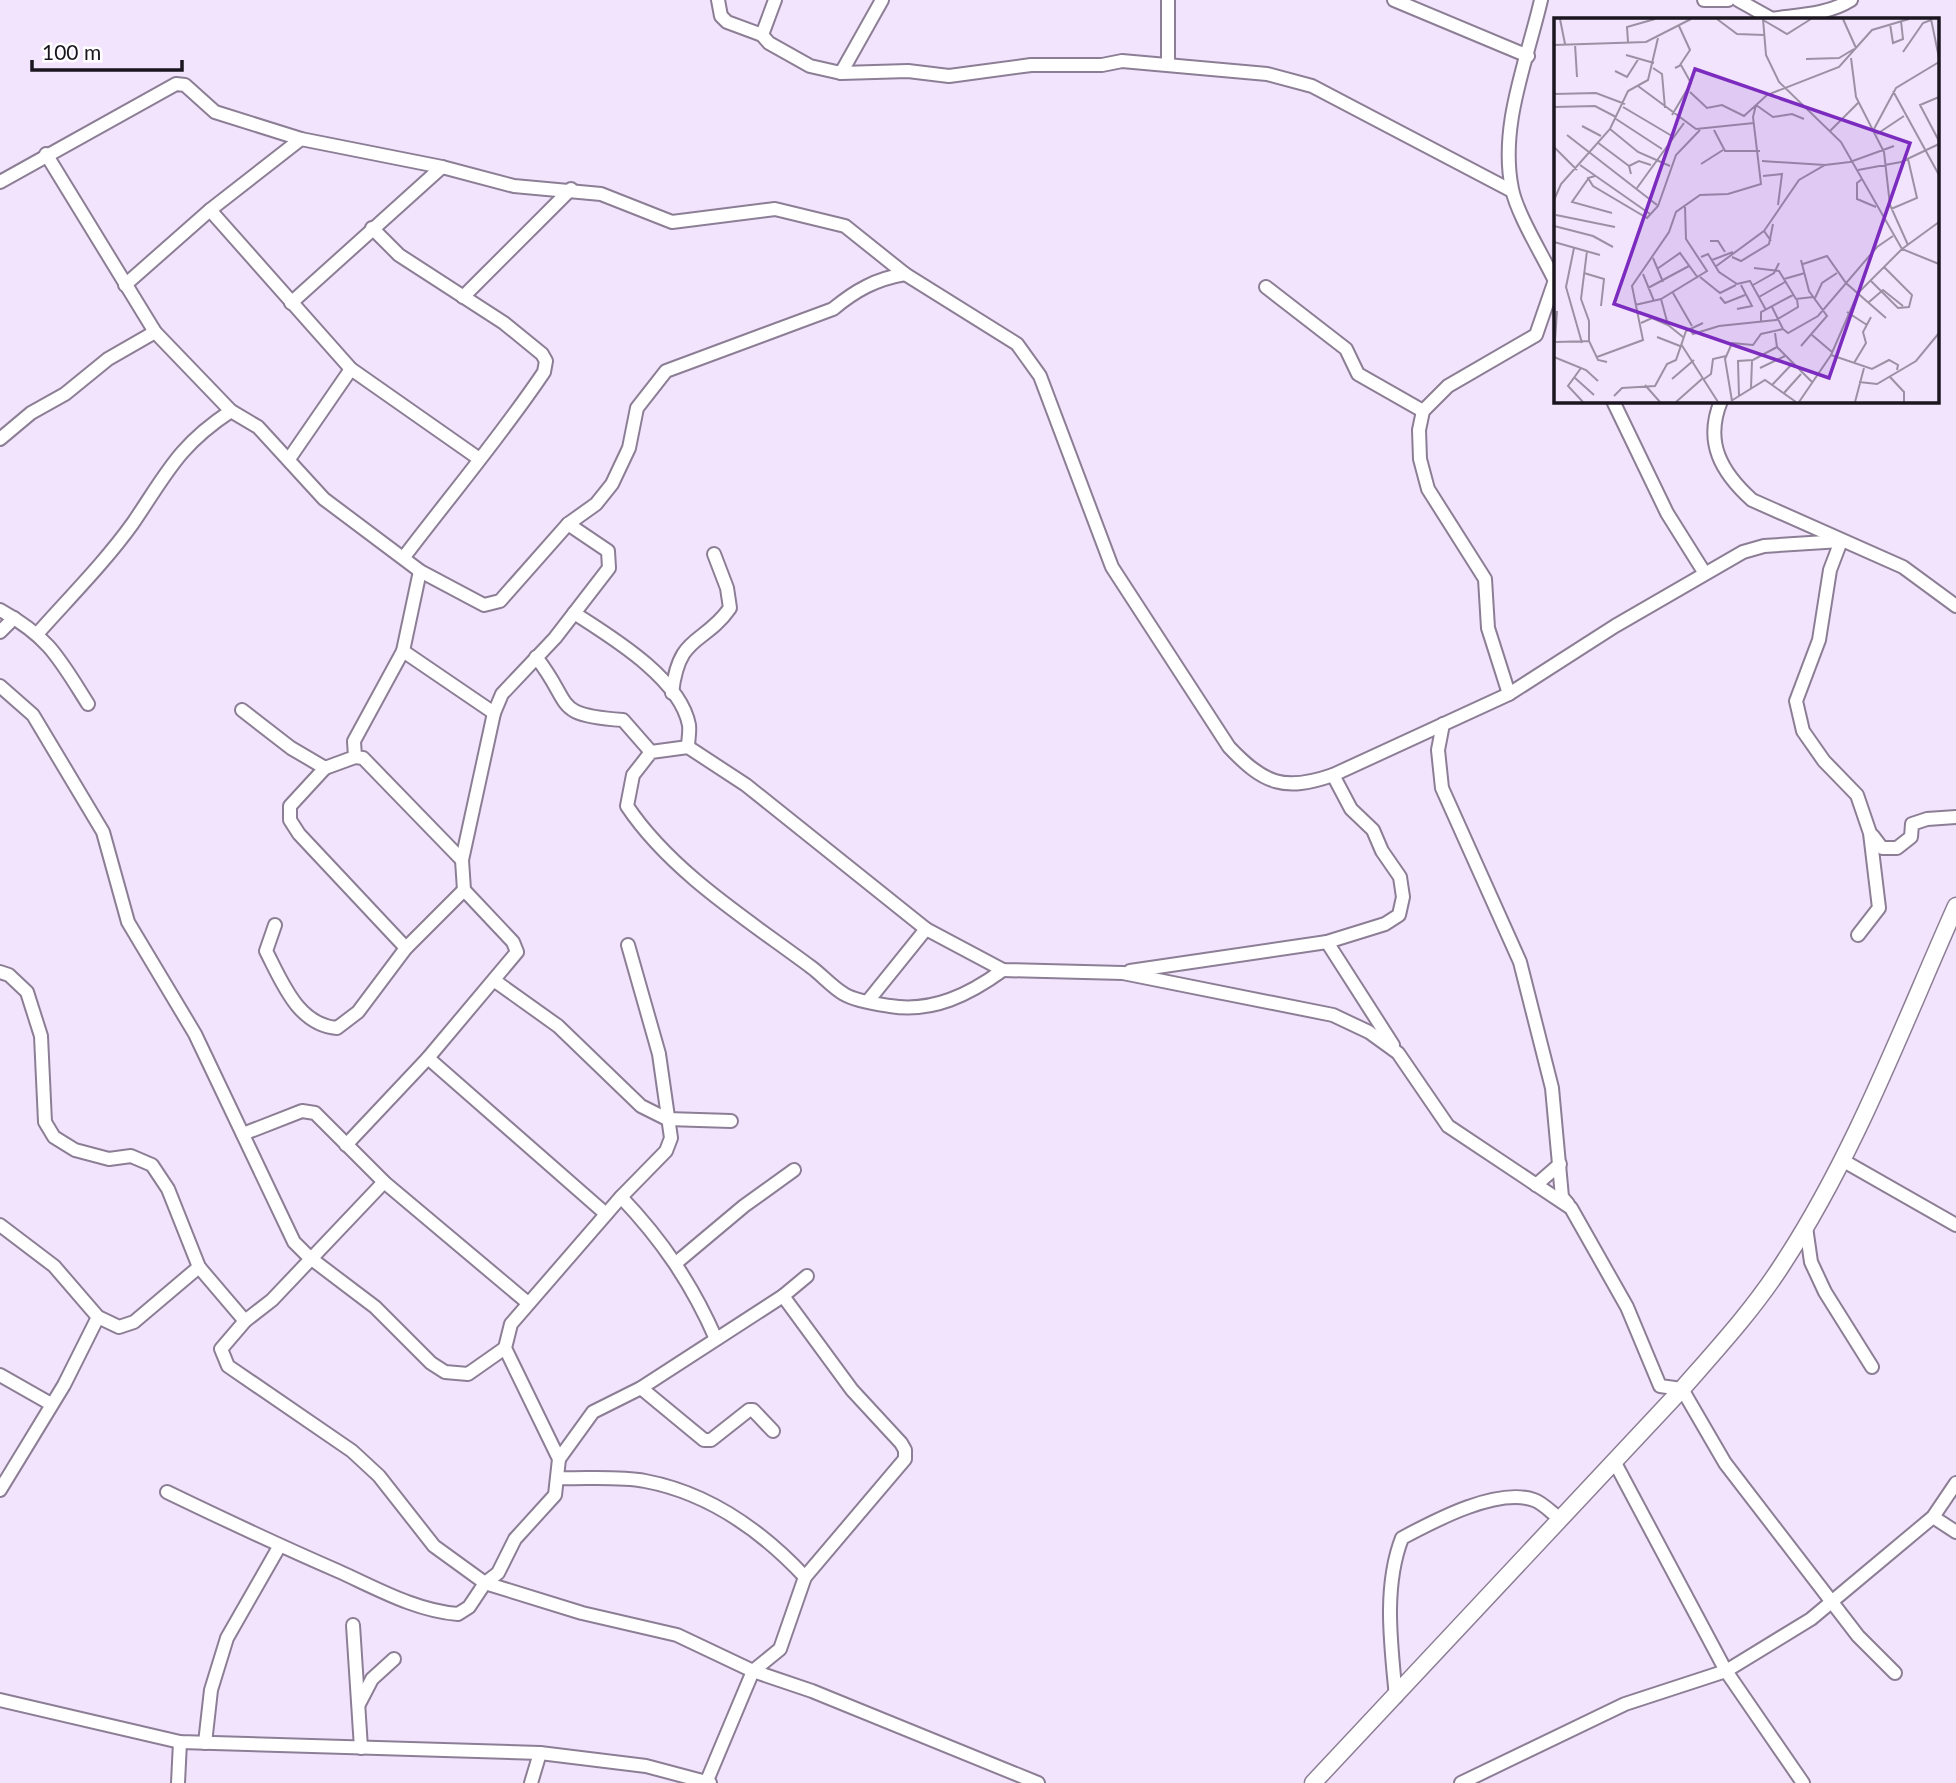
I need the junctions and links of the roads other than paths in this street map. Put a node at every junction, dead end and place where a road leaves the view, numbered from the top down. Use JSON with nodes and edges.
{"nodes":[{"id":1,"x":718,"y":0,"type":"edge"},
{"id":2,"x":775,"y":0,"type":"edge"},
{"id":3,"x":882,"y":0,"type":"edge"},
{"id":4,"x":1168,"y":0,"type":"edge"},
{"id":5,"x":1541,"y":0,"type":"edge"},
{"id":6,"x":1704,"y":0,"type":"edge"},
{"id":7,"x":1728,"y":0,"type":"edge"},
{"id":8,"x":1738,"y":0,"type":"edge"},
{"id":9,"x":1851,"y":0,"type":"edge"},
{"id":10,"x":1396,"y":1,"type":"edge"},
{"id":11,"x":1769,"y":18,"type":"edge"},
{"id":12,"x":1780,"y":18,"type":"edge"},
{"id":13,"x":762,"y":35,"type":"junction"},
{"id":14,"x":1528,"y":56,"type":"junction"},
{"id":15,"x":1168,"y":64,"type":"junction"},
{"id":16,"x":841,"y":73,"type":"junction"},
{"id":17,"x":301,"y":139,"type":"junction"},
{"id":18,"x":46,"y":154,"type":"junction"},
{"id":19,"x":442,"y":167,"type":"junction"},
{"id":20,"x":0,"y":182,"type":"edge"},
{"id":21,"x":571,"y":189,"type":"junction"},
{"id":22,"x":1512,"y":191,"type":"junction"},
{"id":23,"x":210,"y":210,"type":"junction"},
{"id":24,"x":373,"y":228,"type":"junction"},
{"id":25,"x":905,"y":274,"type":"junction"},
{"id":26,"x":1554,"y":279,"type":"edge"},
{"id":27,"x":1554,"y":284,"type":"edge"},
{"id":28,"x":125,"y":285,"type":"junction"},
{"id":29,"x":1266,"y":287,"type":"dead end"},
{"id":30,"x":463,"y":297,"type":"junction"},
{"id":31,"x":291,"y":303,"type":"junction"},
{"id":32,"x":155,"y":332,"type":"junction"},
{"id":33,"x":351,"y":369,"type":"junction"},
{"id":34,"x":1613,"y":402,"type":"edge"},
{"id":35,"x":1721,"y":402,"type":"edge"},
{"id":36,"x":231,"y":411,"type":"junction"},
{"id":37,"x":1423,"y":411,"type":"junction"},
{"id":38,"x":0,"y":439,"type":"edge"},
{"id":39,"x":478,"y":458,"type":"junction"},
{"id":40,"x":289,"y":459,"type":"junction"},
{"id":41,"x":568,"y":524,"type":"junction"},
{"id":42,"x":1841,"y":541,"type":"junction"},
{"id":43,"x":714,"y":554,"type":"dead end"},
{"id":44,"x":404,"y":557,"type":"junction"},
{"id":45,"x":420,"y":571,"type":"junction"},
{"id":46,"x":1704,"y":572,"type":"junction"},
{"id":47,"x":1956,"y":606,"type":"edge"},
{"id":48,"x":0,"y":610,"type":"edge"},
{"id":49,"x":574,"y":613,"type":"junction"},
{"id":50,"x":13,"y":618,"type":"junction"},
{"id":51,"x":0,"y":632,"type":"edge"},
{"id":52,"x":38,"y":633,"type":"junction"},
{"id":53,"x":403,"y":650,"type":"junction"},
{"id":54,"x":536,"y":657,"type":"junction"},
{"id":55,"x":0,"y":686,"type":"edge"},
{"id":56,"x":672,"y":692,"type":"junction"},
{"id":57,"x":1510,"y":694,"type":"junction"},
{"id":58,"x":88,"y":704,"type":"dead end"},
{"id":59,"x":242,"y":710,"type":"dead end"},
{"id":60,"x":494,"y":713,"type":"junction"},
{"id":61,"x":1443,"y":724,"type":"junction"},
{"id":62,"x":688,"y":747,"type":"junction"},
{"id":63,"x":651,"y":752,"type":"junction"},
{"id":64,"x":355,"y":757,"type":"junction"},
{"id":65,"x":325,"y":768,"type":"junction"},
{"id":66,"x":1333,"y":775,"type":"junction"},
{"id":67,"x":1956,"y":817,"type":"edge"},
{"id":68,"x":1870,"y":833,"type":"junction"},
{"id":69,"x":463,"y":860,"type":"junction"},
{"id":70,"x":464,"y":890,"type":"junction"},
{"id":71,"x":1956,"y":906,"type":"edge"},
{"id":72,"x":275,"y":925,"type":"dead end"},
{"id":73,"x":926,"y":929,"type":"junction"},
{"id":74,"x":1858,"y":935,"type":"dead end"},
{"id":75,"x":1327,"y":942,"type":"junction"},
{"id":76,"x":628,"y":945,"type":"dead end"},
{"id":77,"x":406,"y":948,"type":"junction"},
{"id":78,"x":1003,"y":970,"type":"junction"},
{"id":79,"x":0,"y":972,"type":"edge"},
{"id":80,"x":1123,"y":973,"type":"junction"},
{"id":81,"x":495,"y":981,"type":"junction"},
{"id":82,"x":868,"y":1001,"type":"junction"},
{"id":83,"x":1398,"y":1053,"type":"junction"},
{"id":84,"x":428,"y":1058,"type":"junction"},
{"id":85,"x":667,"y":1119,"type":"junction"},
{"id":86,"x":731,"y":1121,"type":"dead end"},
{"id":87,"x":243,"y":1134,"type":"junction"},
{"id":88,"x":346,"y":1145,"type":"junction"},
{"id":89,"x":1842,"y":1160,"type":"junction"},
{"id":90,"x":1560,"y":1164,"type":"junction"},
{"id":91,"x":794,"y":1170,"type":"dead end"},
{"id":92,"x":384,"y":1182,"type":"junction"},
{"id":93,"x":1536,"y":1185,"type":"junction"},
{"id":94,"x":621,"y":1196,"type":"junction"},
{"id":95,"x":1571,"y":1208,"type":"junction"},
{"id":96,"x":606,"y":1214,"type":"junction"},
{"id":97,"x":0,"y":1225,"type":"edge"},
{"id":98,"x":1956,"y":1225,"type":"edge"},
{"id":99,"x":1806,"y":1227,"type":"junction"},
{"id":100,"x":309,"y":1257,"type":"junction"},
{"id":101,"x":676,"y":1263,"type":"junction"},
{"id":102,"x":199,"y":1267,"type":"junction"},
{"id":103,"x":807,"y":1276,"type":"dead end"},
{"id":104,"x":783,"y":1297,"type":"junction"},
{"id":105,"x":528,"y":1303,"type":"junction"},
{"id":106,"x":98,"y":1317,"type":"junction"},
{"id":107,"x":245,"y":1321,"type":"junction"},
{"id":108,"x":716,"y":1339,"type":"junction"},
{"id":109,"x":505,"y":1348,"type":"junction"},
{"id":110,"x":1872,"y":1367,"type":"dead end"},
{"id":111,"x":0,"y":1376,"type":"edge"},
{"id":112,"x":641,"y":1388,"type":"junction"},
{"id":113,"x":1682,"y":1389,"type":"junction"},
{"id":114,"x":51,"y":1404,"type":"junction"},
{"id":115,"x":773,"y":1431,"type":"dead end"},
{"id":116,"x":559,"y":1459,"type":"junction"},
{"id":117,"x":1615,"y":1461,"type":"junction"},
{"id":118,"x":5,"y":1470,"type":"edge"},
{"id":119,"x":558,"y":1478,"type":"junction"},
{"id":120,"x":1956,"y":1483,"type":"edge"},
{"id":121,"x":0,"y":1490,"type":"edge"},
{"id":122,"x":167,"y":1492,"type":"dead end"},
{"id":123,"x":1933,"y":1517,"type":"junction"},
{"id":124,"x":1560,"y":1519,"type":"junction"},
{"id":125,"x":1956,"y":1532,"type":"edge"},
{"id":126,"x":279,"y":1547,"type":"junction"},
{"id":127,"x":806,"y":1577,"type":"junction"},
{"id":128,"x":485,"y":1583,"type":"junction"},
{"id":129,"x":1832,"y":1604,"type":"junction"},
{"id":130,"x":353,"y":1625,"type":"dead end"},
{"id":131,"x":394,"y":1659,"type":"dead end"},
{"id":132,"x":753,"y":1671,"type":"junction"},
{"id":133,"x":1726,"y":1671,"type":"junction"},
{"id":134,"x":1895,"y":1673,"type":"dead end"},
{"id":135,"x":1396,"y":1697,"type":"junction"},
{"id":136,"x":0,"y":1700,"type":"edge"},
{"id":137,"x":359,"y":1705,"type":"junction"},
{"id":138,"x":180,"y":1742,"type":"junction"},
{"id":139,"x":205,"y":1743,"type":"junction"},
{"id":140,"x":361,"y":1748,"type":"junction"},
{"id":141,"x":540,"y":1753,"type":"junction"},
{"id":142,"x":707,"y":1782,"type":"edge"},
{"id":143,"x":178,"y":1783,"type":"edge"},
{"id":144,"x":531,"y":1783,"type":"edge"},
{"id":145,"x":1038,"y":1783,"type":"edge"},
{"id":146,"x":1313,"y":1783,"type":"edge"},
{"id":147,"x":1461,"y":1783,"type":"edge"},
{"id":148,"x":1803,"y":1783,"type":"edge"}],
"edges":[{"from":1,"to":13,"type":"street"},
{"from":2,"to":13,"type":"street"},
{"from":3,"to":16,"type":"street"},
{"from":4,"to":15,"type":"street"},
{"from":5,"to":14,"type":"street"},
{"from":6,"to":7,"type":"street"},
{"from":8,"to":11,"type":"street"},
{"from":9,"to":12,"type":"street"},
{"from":10,"to":14,"type":"street"},
{"from":13,"to":16,"type":"street"},
{"from":14,"to":22,"type":"street"},
{"from":15,"to":16,"type":"street"},
{"from":15,"to":22,"type":"street"},
{"from":17,"to":18,"type":"street"},
{"from":17,"to":19,"type":"street"},
{"from":17,"to":23,"type":"street"},
{"from":18,"to":20,"type":"street"},
{"from":18,"to":28,"type":"street"},
{"from":19,"to":21,"type":"street"},
{"from":19,"to":24,"type":"street"},
{"from":21,"to":25,"type":"street"},
{"from":21,"to":30,"type":"street"},
{"from":22,"to":26,"type":"street"},
{"from":23,"to":28,"type":"street"},
{"from":23,"to":31,"type":"street"},
{"from":24,"to":30,"type":"street"},
{"from":24,"to":31,"type":"street"},
{"from":25,"to":41,"type":"street"},
{"from":25,"to":66,"type":"street"},
{"from":27,"to":37,"type":"street"},
{"from":28,"to":32,"type":"street"},
{"from":29,"to":37,"type":"street"},
{"from":30,"to":39,"type":"street"},
{"from":31,"to":33,"type":"street"},
{"from":32,"to":36,"type":"street"},
{"from":32,"to":38,"type":"street"},
{"from":33,"to":39,"type":"street"},
{"from":33,"to":40,"type":"street"},
{"from":34,"to":46,"type":"street"},
{"from":35,"to":42,"type":"street"},
{"from":36,"to":40,"type":"street"},
{"from":36,"to":52,"type":"street"},
{"from":37,"to":57,"type":"street"},
{"from":39,"to":44,"type":"street"},
{"from":40,"to":44,"type":"street"},
{"from":41,"to":45,"type":"street"},
{"from":41,"to":49,"type":"street"},
{"from":42,"to":46,"type":"street"},
{"from":42,"to":47,"type":"street"},
{"from":42,"to":68,"type":"street"},
{"from":43,"to":56,"type":"street"},
{"from":44,"to":45,"type":"street"},
{"from":45,"to":53,"type":"street"},
{"from":46,"to":57,"type":"street"},
{"from":48,"to":50,"type":"street"},
{"from":49,"to":54,"type":"street"},
{"from":49,"to":56,"type":"street"},
{"from":50,"to":51,"type":"street"},
{"from":50,"to":52,"type":"street"},
{"from":52,"to":58,"type":"street"},
{"from":53,"to":60,"type":"street"},
{"from":53,"to":64,"type":"street"},
{"from":54,"to":60,"type":"street"},
{"from":54,"to":63,"type":"street"},
{"from":55,"to":87,"type":"street"},
{"from":56,"to":62,"type":"street"},
{"from":57,"to":61,"type":"street"},
{"from":59,"to":65,"type":"street"},
{"from":60,"to":69,"type":"street"},
{"from":61,"to":66,"type":"street"},
{"from":61,"to":90,"type":"street"},
{"from":62,"to":63,"type":"street"},
{"from":62,"to":73,"type":"street"},
{"from":63,"to":82,"type":"street"},
{"from":64,"to":65,"type":"street"},
{"from":64,"to":69,"type":"street"},
{"from":65,"to":77,"type":"street"},
{"from":66,"to":75,"type":"street"},
{"from":67,"to":68,"type":"street"},
{"from":68,"to":74,"type":"street"},
{"from":69,"to":70,"type":"street"},
{"from":70,"to":77,"type":"street"},
{"from":70,"to":81,"type":"street"},
{"from":71,"to":89,"type":"main road"},
{"from":72,"to":77,"type":"street"},
{"from":73,"to":78,"type":"street"},
{"from":73,"to":82,"type":"street"},
{"from":75,"to":80,"type":"street"},
{"from":75,"to":83,"type":"street"},
{"from":76,"to":85,"type":"street"},
{"from":78,"to":80,"type":"street"},
{"from":78,"to":82,"type":"street"},
{"from":79,"to":102,"type":"street"},
{"from":80,"to":83,"type":"street"},
{"from":81,"to":84,"type":"street"},
{"from":81,"to":85,"type":"street"},
{"from":83,"to":93,"type":"street"},
{"from":84,"to":88,"type":"street"},
{"from":84,"to":96,"type":"street"},
{"from":85,"to":86,"type":"street"},
{"from":85,"to":94,"type":"street"},
{"from":87,"to":88,"type":"street"},
{"from":87,"to":100,"type":"street"},
{"from":88,"to":92,"type":"street"},
{"from":89,"to":98,"type":"street"},
{"from":89,"to":99,"type":"main road"},
{"from":90,"to":93,"type":"street"},
{"from":90,"to":95,"type":"street"},
{"from":91,"to":101,"type":"street"},
{"from":92,"to":100,"type":"street"},
{"from":92,"to":105,"type":"street"},
{"from":93,"to":95,"type":"street"},
{"from":94,"to":96,"type":"street"},
{"from":94,"to":101,"type":"street"},
{"from":95,"to":113,"type":"street"},
{"from":96,"to":105,"type":"street"},
{"from":97,"to":106,"type":"street"},
{"from":99,"to":110,"type":"street"},
{"from":99,"to":113,"type":"main road"},
{"from":100,"to":107,"type":"street"},
{"from":100,"to":109,"type":"street"},
{"from":101,"to":108,"type":"street"},
{"from":102,"to":106,"type":"street"},
{"from":102,"to":107,"type":"street"},
{"from":103,"to":104,"type":"street"},
{"from":104,"to":108,"type":"street"},
{"from":104,"to":127,"type":"street"},
{"from":105,"to":109,"type":"street"},
{"from":106,"to":114,"type":"street"},
{"from":107,"to":128,"type":"street"},
{"from":108,"to":112,"type":"street"},
{"from":109,"to":116,"type":"street"},
{"from":111,"to":114,"type":"street"},
{"from":112,"to":115,"type":"street"},
{"from":112,"to":116,"type":"street"},
{"from":113,"to":117,"type":"main road"},
{"from":113,"to":129,"type":"street"},
{"from":114,"to":118,"type":"street"},
{"from":116,"to":119,"type":"street"},
{"from":117,"to":124,"type":"main road"},
{"from":117,"to":133,"type":"street"},
{"from":118,"to":121,"type":"street"},
{"from":119,"to":127,"type":"street"},
{"from":119,"to":128,"type":"street"},
{"from":120,"to":123,"type":"street"},
{"from":122,"to":126,"type":"street"},
{"from":123,"to":125,"type":"street"},
{"from":123,"to":129,"type":"street"},
{"from":124,"to":135,"type":"main road"},
{"from":124,"to":135,"type":"street"},
{"from":126,"to":128,"type":"street"},
{"from":126,"to":139,"type":"street"},
{"from":127,"to":132,"type":"street"},
{"from":128,"to":132,"type":"street"},
{"from":129,"to":133,"type":"street"},
{"from":129,"to":134,"type":"street"},
{"from":130,"to":137,"type":"street"},
{"from":131,"to":137,"type":"street"},
{"from":132,"to":142,"type":"street"},
{"from":132,"to":145,"type":"street"},
{"from":133,"to":147,"type":"street"},
{"from":133,"to":148,"type":"street"},
{"from":135,"to":146,"type":"main road"},
{"from":136,"to":138,"type":"street"},
{"from":137,"to":140,"type":"street"},
{"from":138,"to":139,"type":"street"},
{"from":138,"to":143,"type":"street"},
{"from":139,"to":140,"type":"street"},
{"from":140,"to":141,"type":"street"},
{"from":141,"to":142,"type":"street"},
{"from":141,"to":144,"type":"street"}]}
